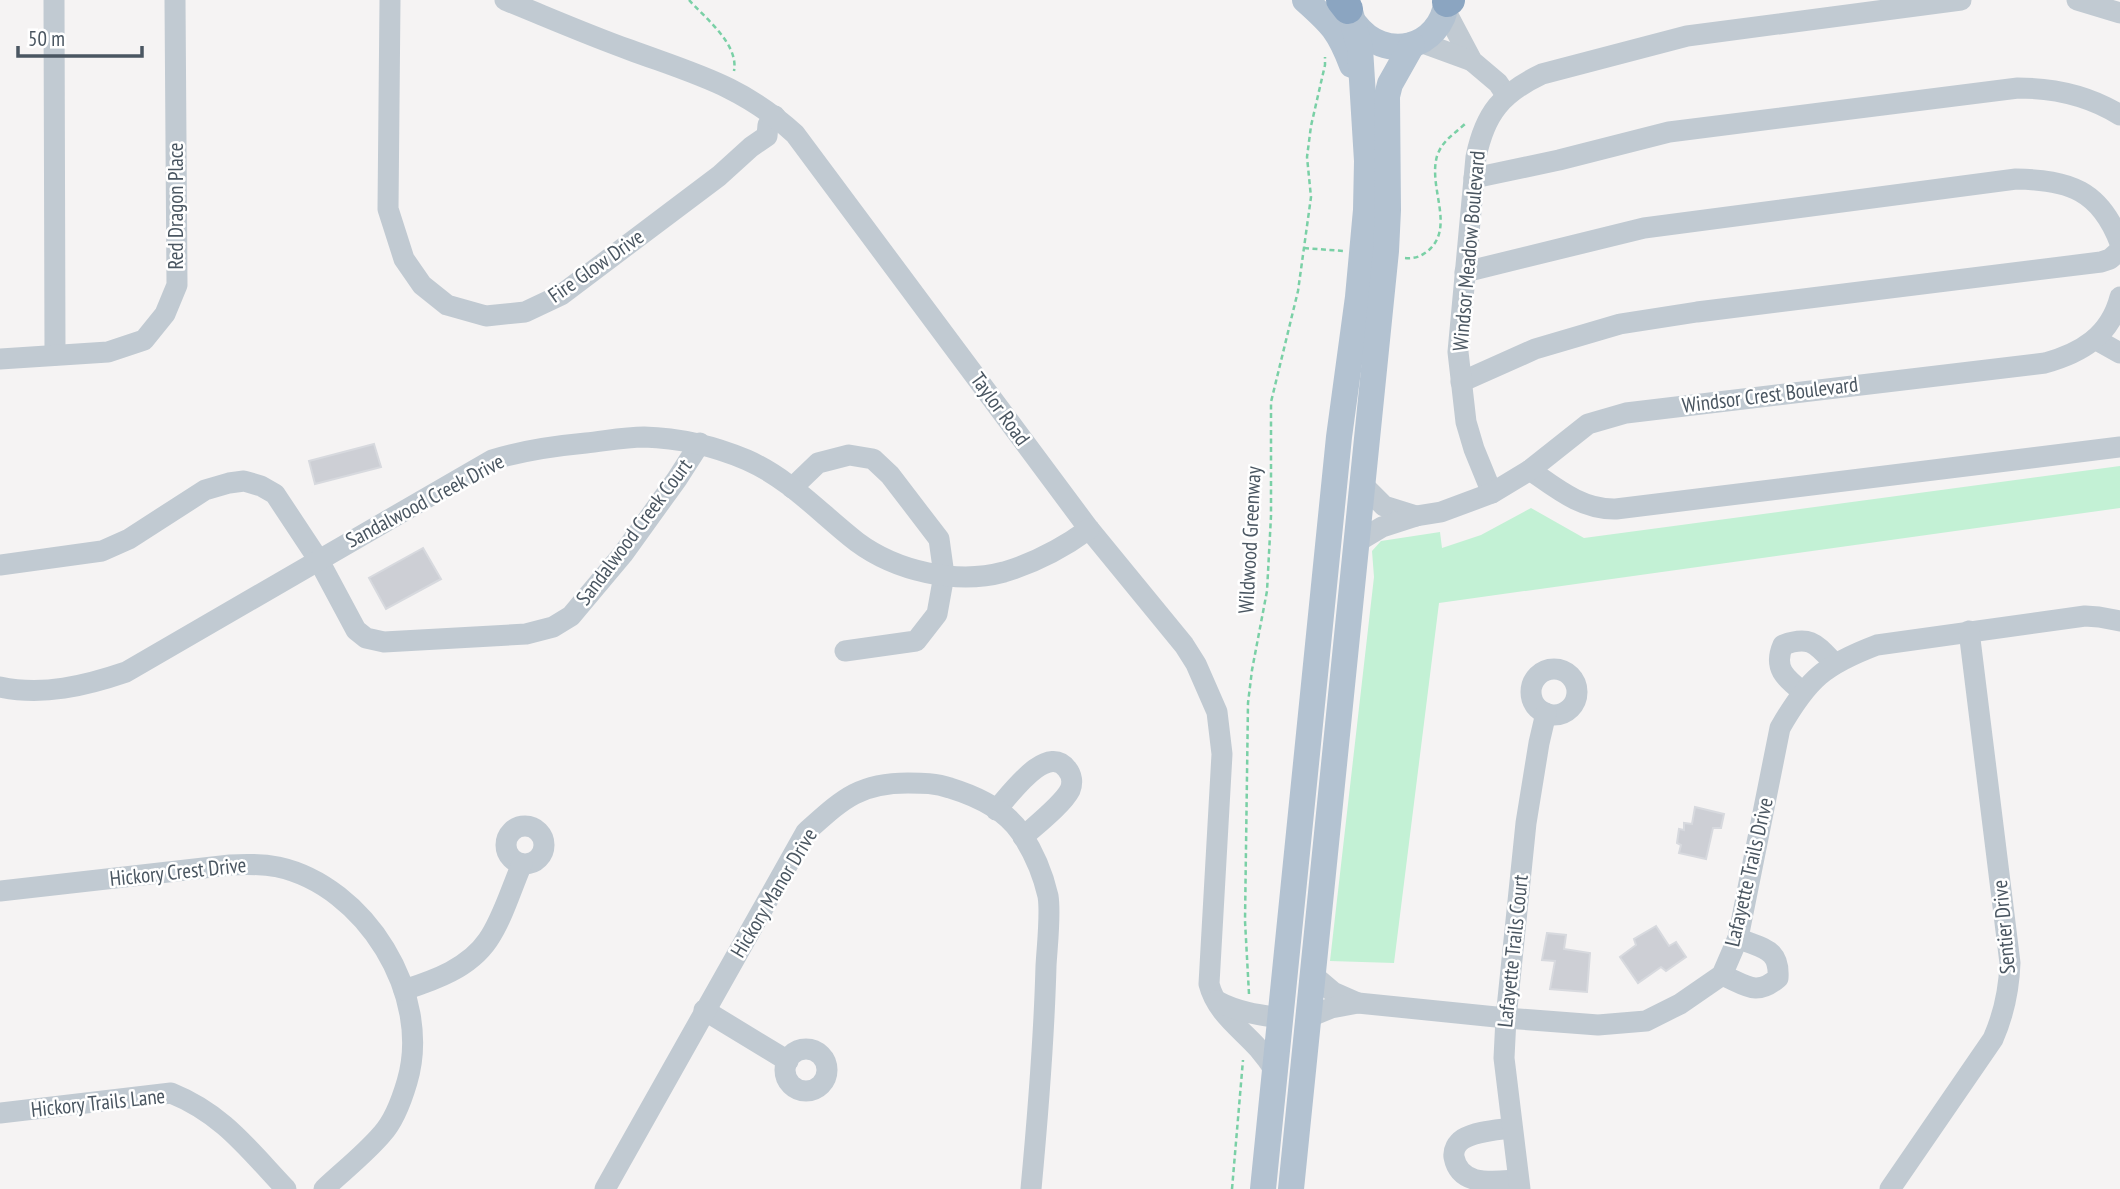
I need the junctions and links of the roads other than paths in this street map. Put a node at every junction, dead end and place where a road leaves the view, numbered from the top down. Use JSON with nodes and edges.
{"nodes":[{"id":1,"x":54,"y":0,"type":"edge"},
{"id":2,"x":175,"y":0,"type":"edge"},
{"id":3,"x":390,"y":0,"type":"edge"},
{"id":4,"x":505,"y":0,"type":"edge"},
{"id":5,"x":1305,"y":0,"type":"edge"},
{"id":6,"x":1961,"y":0,"type":"edge"},
{"id":7,"x":2077,"y":0,"type":"edge"},
{"id":8,"x":1447,"y":3,"type":"edge"},
{"id":9,"x":1915,"y":3,"type":"edge"},
{"id":10,"x":1348,"y":8,"type":"edge"},
{"id":11,"x":2120,"y":13,"type":"edge"},
{"id":12,"x":1416,"y":43,"type":"junction"},
{"id":13,"x":1472,"y":61,"type":"junction"},
{"id":14,"x":1362,"y":90,"type":"junction"},
{"id":15,"x":1506,"y":95,"type":"junction"},
{"id":16,"x":2120,"y":115,"type":"edge"},
{"id":17,"x":771,"y":120,"type":"junction"},
{"id":18,"x":1474,"y":178,"type":"junction"},
{"id":19,"x":2120,"y":243,"type":"edge"},
{"id":20,"x":2120,"y":250,"type":"edge"},
{"id":21,"x":1465,"y":272,"type":"junction"},
{"id":22,"x":2119,"y":302,"type":"edge"},
{"id":23,"x":2095,"y":339,"type":"junction"},
{"id":24,"x":2120,"y":353,"type":"edge"},
{"id":25,"x":55,"y":355,"type":"junction"},
{"id":26,"x":0,"y":359,"type":"edge"},
{"id":27,"x":1461,"y":382,"type":"junction"},
{"id":28,"x":700,"y":443,"type":"junction"},
{"id":29,"x":2120,"y":447,"type":"edge"},
{"id":30,"x":1530,"y":470,"type":"junction"},
{"id":31,"x":1363,"y":485,"type":"junction"},
{"id":32,"x":792,"y":488,"type":"junction"},
{"id":33,"x":1492,"y":493,"type":"junction"},
{"id":34,"x":1416,"y":516,"type":"junction"},
{"id":35,"x":1089,"y":529,"type":"junction"},
{"id":36,"x":1357,"y":542,"type":"junction"},
{"id":37,"x":318,"y":559,"type":"junction"},
{"id":38,"x":0,"y":565,"type":"edge"},
{"id":39,"x":944,"y":575,"type":"junction"},
{"id":40,"x":2120,"y":621,"type":"edge"},
{"id":41,"x":1969,"y":631,"type":"junction"},
{"id":42,"x":845,"y":651,"type":"dead end"},
{"id":43,"x":1834,"y":663,"type":"junction"},
{"id":44,"x":0,"y":687,"type":"edge"},
{"id":45,"x":1803,"y":692,"type":"junction"},
{"id":46,"x":1546,"y":713,"type":"dead end"},
{"id":47,"x":996,"y":810,"type":"junction"},
{"id":48,"x":1023,"y":837,"type":"junction"},
{"id":49,"x":522,"y":864,"type":"dead end"},
{"id":50,"x":0,"y":891,"type":"edge"},
{"id":51,"x":1738,"y":938,"type":"junction"},
{"id":52,"x":1313,"y":975,"type":"junction"},
{"id":53,"x":1722,"y":975,"type":"junction"},
{"id":54,"x":404,"y":990,"type":"junction"},
{"id":55,"x":1216,"y":1000,"type":"junction"},
{"id":56,"x":1358,"y":1003,"type":"junction"},
{"id":57,"x":705,"y":1010,"type":"junction"},
{"id":58,"x":1309,"y":1017,"type":"junction"},
{"id":59,"x":1281,"y":1018,"type":"junction"},
{"id":60,"x":1506,"y":1018,"type":"junction"},
{"id":61,"x":1305,"y":1058,"type":"junction"},
{"id":62,"x":788,"y":1061,"type":"dead end"},
{"id":63,"x":1275,"y":1071,"type":"junction"},
{"id":64,"x":0,"y":1113,"type":"edge"},
{"id":65,"x":1511,"y":1128,"type":"junction"},
{"id":66,"x":1519,"y":1184,"type":"edge"},
{"id":67,"x":286,"y":1189,"type":"edge"},
{"id":68,"x":324,"y":1189,"type":"edge"},
{"id":69,"x":605,"y":1189,"type":"edge"},
{"id":70,"x":1031,"y":1189,"type":"edge"},
{"id":71,"x":1263,"y":1189,"type":"edge"},
{"id":72,"x":1291,"y":1189,"type":"edge"},
{"id":73,"x":1890,"y":1189,"type":"edge"}],
"edges":[{"from":1,"to":25,"type":"street"},
{"from":2,"to":25,"type":"street","name":"Red Dragon Place"},
{"from":3,"to":17,"type":"street","name":"Fire Glow Drive"},
{"from":4,"to":17,"type":"street","name":"Taylor Road"},
{"from":5,"to":14,"type":"main road"},
{"from":6,"to":9,"type":"street","name":"Windsor Meadow Boulevard"},
{"from":7,"to":11,"type":"street"},
{"from":8,"to":12,"type":"main road"},
{"from":8,"to":13,"type":"street"},
{"from":9,"to":15,"type":"street","name":"Windsor Meadow Boulevard"},
{"from":10,"to":12,"type":"main road"},
{"from":10,"to":14,"type":"main road"},
{"from":12,"to":13,"type":"street"},
{"from":12,"to":31,"type":"main road"},
{"from":13,"to":15,"type":"street"},
{"from":14,"to":59,"type":"main road"},
{"from":15,"to":18,"type":"street","name":"Windsor Meadow Boulevard"},
{"from":16,"to":18,"type":"street"},
{"from":17,"to":35,"type":"street","name":"Taylor Road"},
{"from":18,"to":21,"type":"street","name":"Windsor Meadow Boulevard"},
{"from":19,"to":21,"type":"street"},
{"from":20,"to":27,"type":"street"},
{"from":21,"to":27,"type":"street","name":"Windsor Meadow Boulevard"},
{"from":22,"to":23,"type":"street","name":"Windsor Crest Boulevard"},
{"from":23,"to":24,"type":"street"},
{"from":23,"to":30,"type":"street","name":"Windsor Crest Boulevard"},
{"from":25,"to":26,"type":"street","name":"Red Dragon Place"},
{"from":27,"to":33,"type":"street","name":"Windsor Meadow Boulevard"},
{"from":28,"to":32,"type":"street","name":"Sandalwood Creek Drive"},
{"from":28,"to":37,"type":"street","name":"Sandalwood Creek Drive"},
{"from":28,"to":37,"type":"street","name":"Sandalwood Creek Court"},
{"from":29,"to":30,"type":"street"},
{"from":30,"to":33,"type":"street","name":"Windsor Crest Boulevard"},
{"from":31,"to":34,"type":"street"},
{"from":31,"to":36,"type":"main road"},
{"from":32,"to":39,"type":"street","name":"Sandalwood Creek Drive"},
{"from":32,"to":39,"type":"street"},
{"from":33,"to":34,"type":"street","name":"Windsor Crest Boulevard"},
{"from":34,"to":36,"type":"street","name":"Windsor Crest Boulevard"},
{"from":35,"to":39,"type":"street","name":"Sandalwood Creek Drive"},
{"from":35,"to":55,"type":"street","name":"Taylor Road"},
{"from":36,"to":52,"type":"main road"},
{"from":37,"to":38,"type":"street","name":"Sandalwood Creek Court"},
{"from":37,"to":44,"type":"street","name":"Sandalwood Creek Drive"},
{"from":39,"to":42,"type":"street"},
{"from":40,"to":41,"type":"street","name":"Lafayette Trails Drive"},
{"from":41,"to":43,"type":"street","name":"Lafayette Trails Drive"},
{"from":41,"to":73,"type":"street","name":"Sentier Drive"},
{"from":43,"to":45,"type":"street","name":"Lafayette Trails Drive"},
{"from":43,"to":45,"type":"street"},
{"from":45,"to":51,"type":"street","name":"Lafayette Trails Drive"},
{"from":46,"to":60,"type":"street","name":"Lafayette Trails Court"},
{"from":47,"to":48,"type":"street","name":"Hickory Manor Drive"},
{"from":47,"to":48,"type":"street"},
{"from":47,"to":57,"type":"street","name":"Hickory Manor Drive"},
{"from":48,"to":70,"type":"street","name":"Hickory Manor Drive"},
{"from":49,"to":54,"type":"street"},
{"from":50,"to":54,"type":"street","name":"Hickory Crest Drive"},
{"from":51,"to":53,"type":"street","name":"Lafayette Trails Drive"},
{"from":51,"to":53,"type":"street"},
{"from":52,"to":56,"type":"street","name":"Lafayette Trails Drive"},
{"from":52,"to":58,"type":"main road"},
{"from":53,"to":60,"type":"street","name":"Lafayette Trails Drive"},
{"from":54,"to":68,"type":"street","name":"Hickory Crest Drive"},
{"from":55,"to":59,"type":"street"},
{"from":55,"to":63,"type":"street","name":"Taylor Road"},
{"from":56,"to":58,"type":"street","name":"Lafayette Trails Drive"},
{"from":56,"to":60,"type":"street","name":"Lafayette Trails Drive"},
{"from":57,"to":62,"type":"street"},
{"from":57,"to":69,"type":"street","name":"Hickory Manor Drive"},
{"from":58,"to":61,"type":"main road"},
{"from":59,"to":61,"type":"main road"},
{"from":59,"to":63,"type":"main road"},
{"from":60,"to":65,"type":"street","name":"Lafayette Trails Court"},
{"from":61,"to":72,"type":"main road"},
{"from":63,"to":71,"type":"main road"},
{"from":64,"to":67,"type":"street","name":"Hickory Trails Lane"},
{"from":65,"to":66,"type":"street","name":"Lafayette Trails Court"},
{"from":65,"to":66,"type":"street"}]}
